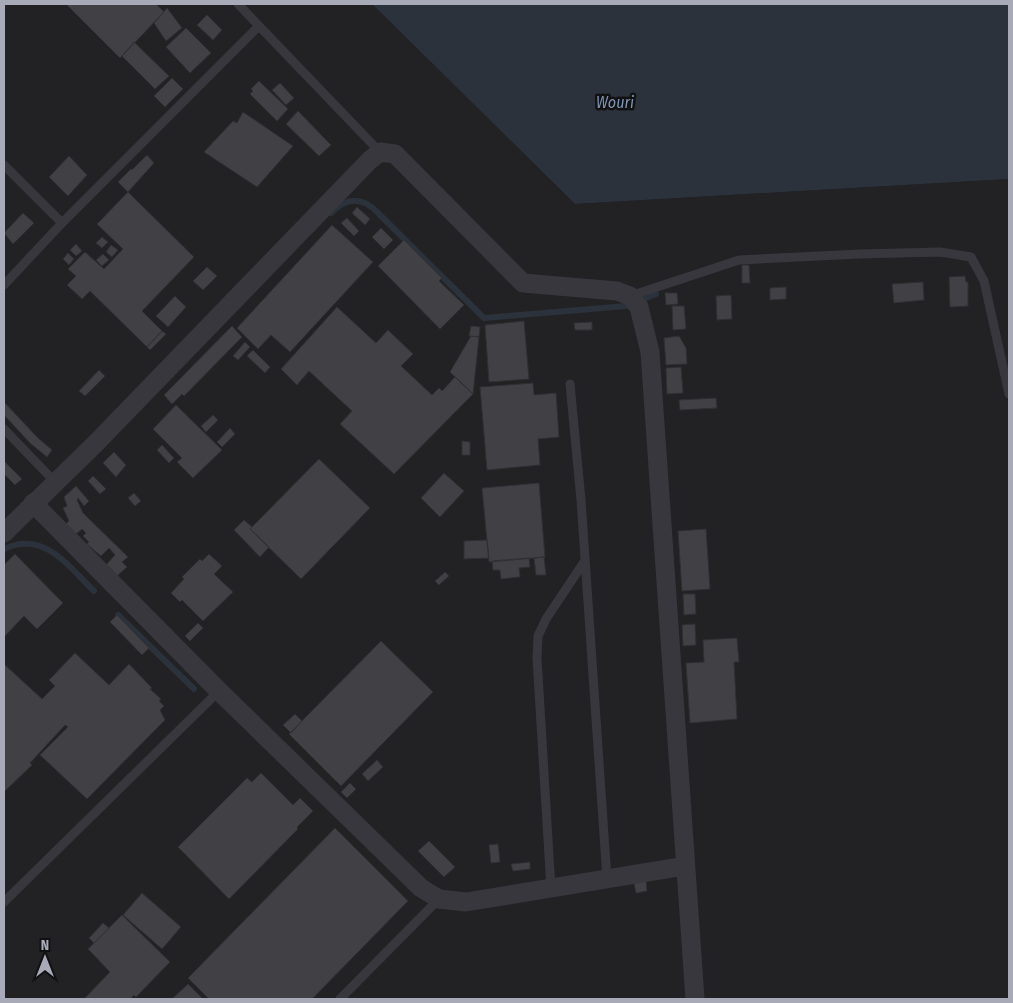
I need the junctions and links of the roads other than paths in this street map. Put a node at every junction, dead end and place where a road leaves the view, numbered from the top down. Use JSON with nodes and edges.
{"nodes":[{"id":1,"x":238,"y":4,"type":"edge"},
{"id":2,"x":259,"y":26,"type":"junction"},
{"id":3,"x":380,"y":152,"type":"junction"},
{"id":4,"x":4,"y":165,"type":"edge"},
{"id":5,"x":62,"y":223,"type":"junction"},
{"id":6,"x":4,"y":285,"type":"edge"},
{"id":7,"x":630,"y":296,"type":"junction"},
{"id":8,"x":570,"y":384,"type":"dead end"},
{"id":9,"x":1009,"y":394,"type":"edge"},
{"id":10,"x":4,"y":429,"type":"edge"},
{"id":11,"x":55,"y":482,"type":"junction"},
{"id":12,"x":33,"y":503,"type":"junction"},
{"id":13,"x":4,"y":533,"type":"edge"},
{"id":14,"x":584,"y":562,"type":"junction"},
{"id":15,"x":219,"y":691,"type":"junction"},
{"id":16,"x":685,"y":866,"type":"junction"},
{"id":17,"x":607,"y":879,"type":"junction"},
{"id":18,"x":552,"y":889,"type":"junction"},
{"id":19,"x":439,"y":899,"type":"junction"},
{"id":20,"x":4,"y":902,"type":"edge"},
{"id":21,"x":340,"y":999,"type":"edge"},
{"id":22,"x":695,"y":999,"type":"edge"}],
"edges":[{"from":1,"to":2,"type":"lane"},
{"from":2,"to":3,"type":"lane"},
{"from":2,"to":5,"type":"lane"},
{"from":3,"to":7,"type":"street"},
{"from":3,"to":11,"type":"street"},
{"from":4,"to":5,"type":"lane"},
{"from":5,"to":6,"type":"lane"},
{"from":7,"to":9,"type":"lane"},
{"from":7,"to":16,"type":"street"},
{"from":8,"to":14,"type":"lane"},
{"from":10,"to":11,"type":"lane"},
{"from":11,"to":12,"type":"street"},
{"from":12,"to":13,"type":"street"},
{"from":12,"to":15,"type":"street"},
{"from":14,"to":17,"type":"lane"},
{"from":14,"to":18,"type":"lane"},
{"from":15,"to":19,"type":"street"},
{"from":15,"to":20,"type":"lane"},
{"from":16,"to":17,"type":"street"},
{"from":16,"to":22,"type":"street"},
{"from":17,"to":18,"type":"street"},
{"from":18,"to":19,"type":"street"},
{"from":19,"to":21,"type":"lane"}]}
